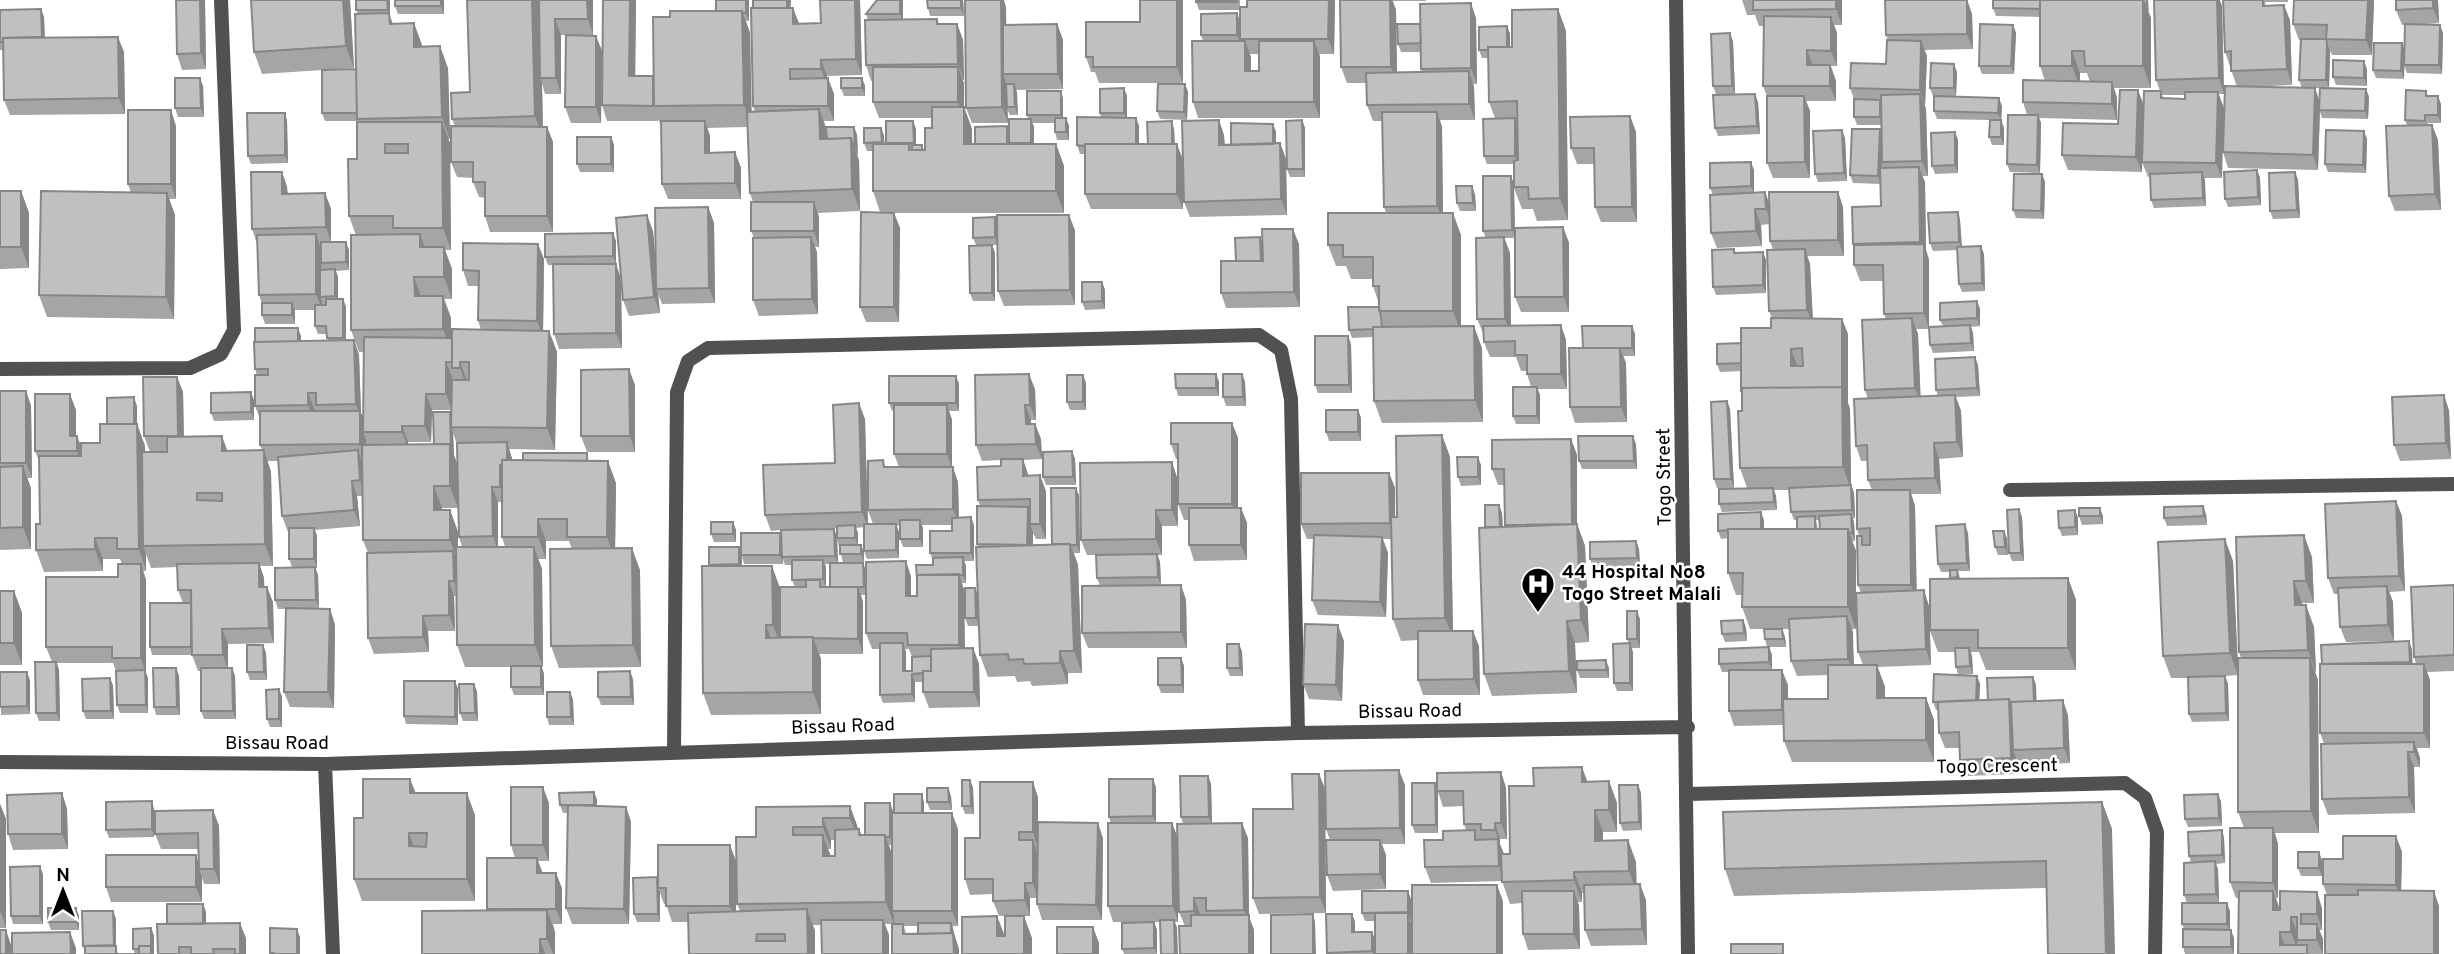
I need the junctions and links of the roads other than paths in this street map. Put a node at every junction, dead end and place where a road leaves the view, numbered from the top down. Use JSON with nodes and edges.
{"nodes":[{"id":1,"x":221,"y":0,"type":"edge"},
{"id":2,"x":1676,"y":0,"type":"edge"},
{"id":3,"x":0,"y":369,"type":"edge"},
{"id":4,"x":2454,"y":484,"type":"edge"},
{"id":5,"x":2010,"y":490,"type":"dead end"},
{"id":6,"x":1688,"y":727,"type":"junction"},
{"id":7,"x":1298,"y":733,"type":"junction"},
{"id":8,"x":674,"y":751,"type":"junction"},
{"id":9,"x":0,"y":762,"type":"edge"},
{"id":10,"x":325,"y":764,"type":"junction"},
{"id":11,"x":1688,"y":794,"type":"junction"},
{"id":12,"x":333,"y":954,"type":"edge"},
{"id":13,"x":1688,"y":954,"type":"edge"},
{"id":14,"x":2155,"y":954,"type":"edge"}],
"edges":[{"from":1,"to":3,"type":"street"},
{"from":2,"to":6,"type":"street","name":"Togo Street"},
{"from":4,"to":5,"type":"street"},
{"from":6,"to":7,"type":"street","name":"Bissau Road"},
{"from":6,"to":11,"type":"street","name":"Togo Street"},
{"from":7,"to":8,"type":"street","name":"Bissau Road"},
{"from":7,"to":8,"type":"street"},
{"from":8,"to":10,"type":"street","name":"Bissau Road"},
{"from":9,"to":10,"type":"street","name":"Bissau Road"},
{"from":10,"to":12,"type":"street"},
{"from":11,"to":13,"type":"street","name":"Togo Street"},
{"from":11,"to":14,"type":"street","name":"Togo Crescent"}]}
